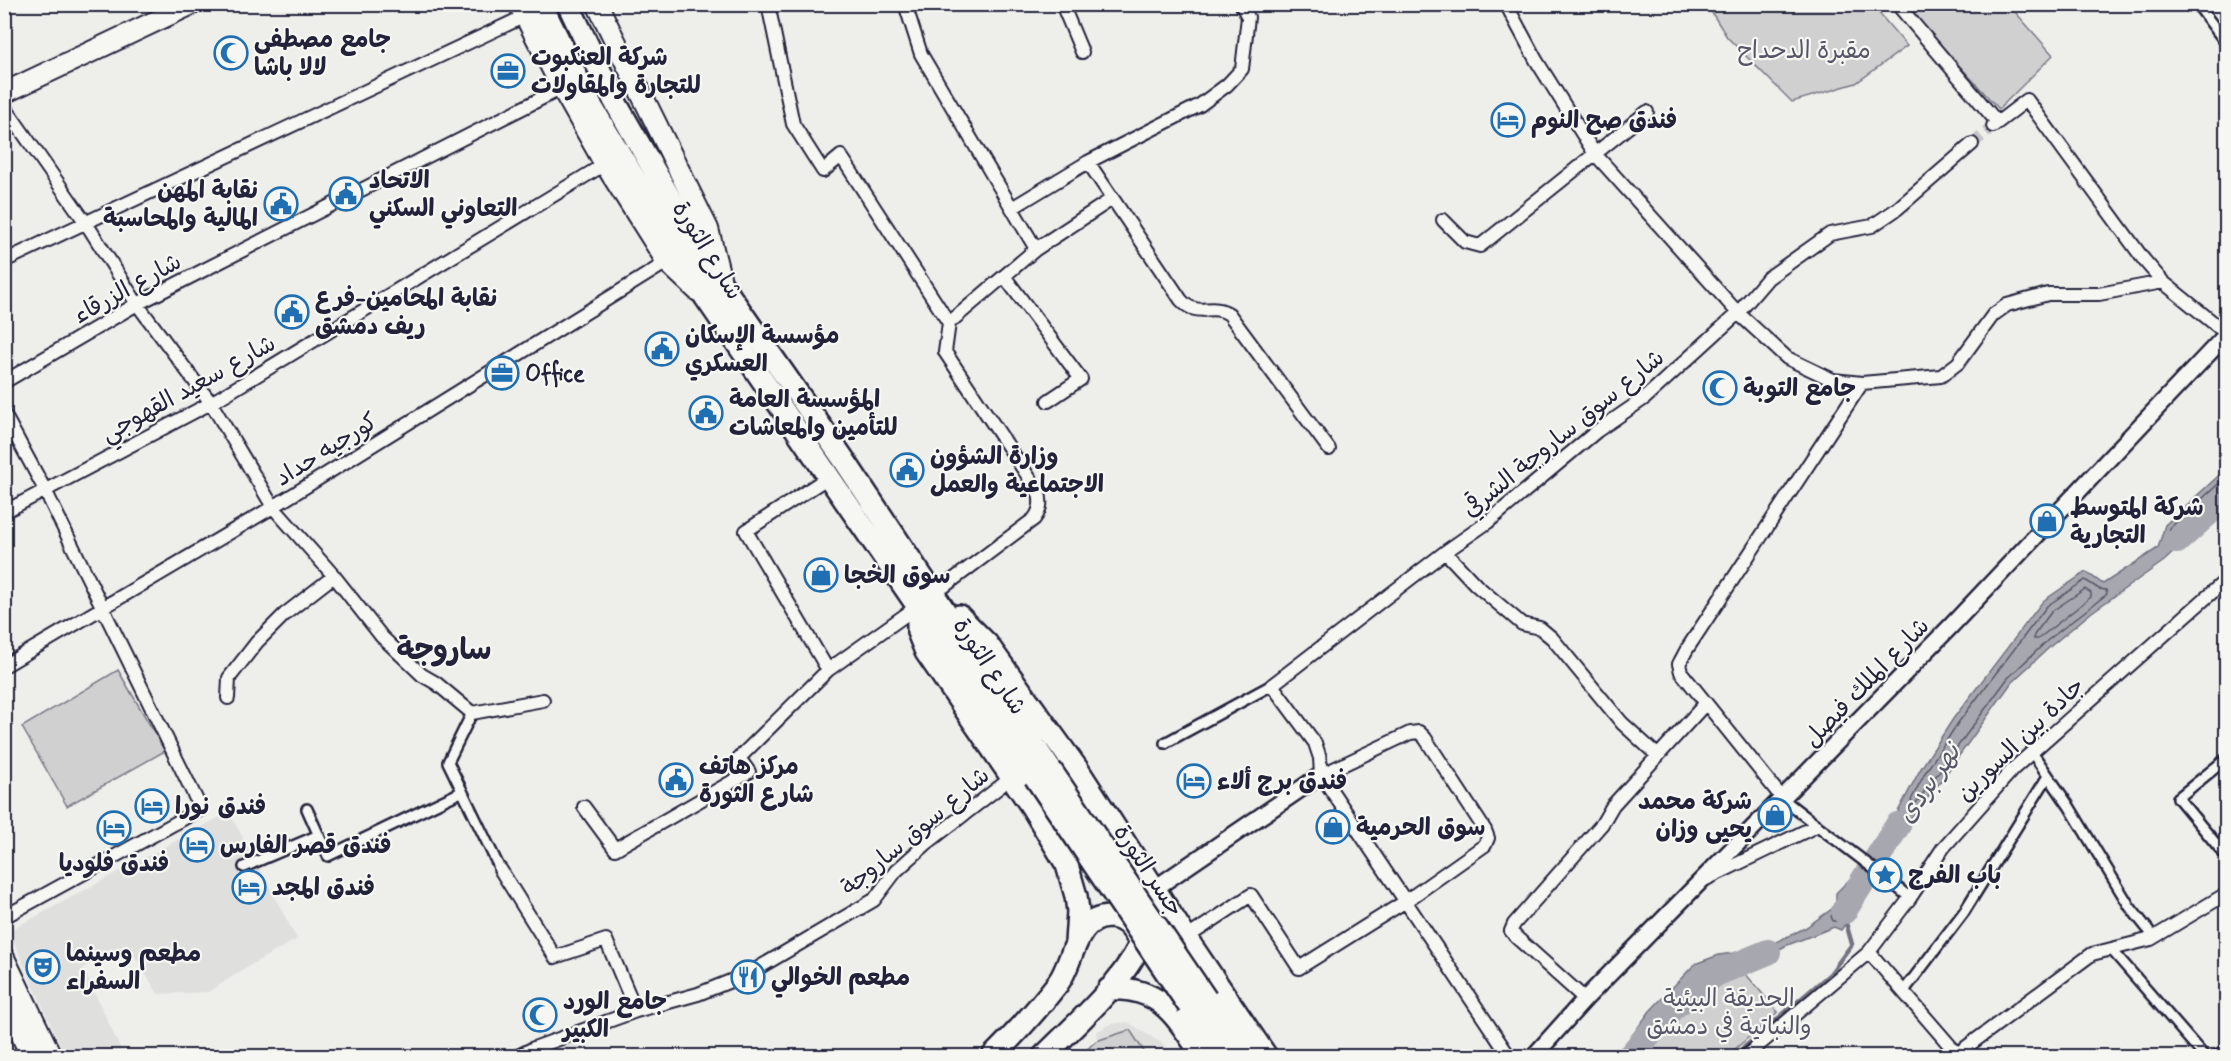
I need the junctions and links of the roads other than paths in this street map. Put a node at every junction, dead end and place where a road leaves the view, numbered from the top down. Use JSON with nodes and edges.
{"nodes":[{"id":1,"x":192,"y":4,"type":"edge"},
{"id":2,"x":568,"y":4,"type":"edge"},
{"id":3,"x":597,"y":4,"type":"edge"},
{"id":4,"x":768,"y":4,"type":"edge"},
{"id":5,"x":904,"y":4,"type":"edge"},
{"id":6,"x":1062,"y":4,"type":"edge"},
{"id":7,"x":1241,"y":4,"type":"edge"},
{"id":8,"x":1506,"y":4,"type":"edge"},
{"id":9,"x":1897,"y":4,"type":"edge"},
{"id":10,"x":2197,"y":4,"type":"edge"},
{"id":11,"x":528,"y":8,"type":"edge"},
{"id":12,"x":2226,"y":43,"type":"edge"},
{"id":13,"x":1082,"y":52,"type":"dead end"},
{"id":14,"x":562,"y":88,"type":"junction"},
{"id":15,"x":4,"y":93,"type":"edge"},
{"id":16,"x":4,"y":106,"type":"edge"},
{"id":17,"x":1647,"y":111,"type":"dead end"},
{"id":18,"x":1972,"y":144,"type":"tunnel mouth"},
{"id":19,"x":1595,"y":154,"type":"junction"},
{"id":20,"x":1088,"y":162,"type":"junction"},
{"id":21,"x":605,"y":164,"type":"junction"},
{"id":22,"x":1112,"y":199,"type":"junction"},
{"id":23,"x":1012,"y":208,"type":"junction"},
{"id":24,"x":1443,"y":220,"type":"dead end"},
{"id":25,"x":86,"y":223,"type":"junction"},
{"id":26,"x":1036,"y":249,"type":"junction"},
{"id":27,"x":4,"y":261,"type":"edge"},
{"id":28,"x":667,"y":262,"type":"junction"},
{"id":29,"x":1004,"y":276,"type":"junction"},
{"id":30,"x":2163,"y":282,"type":"junction"},
{"id":31,"x":714,"y":291,"type":"junction"},
{"id":32,"x":137,"y":304,"type":"junction"},
{"id":33,"x":1738,"y":314,"type":"junction"},
{"id":34,"x":949,"y":323,"type":"junction"},
{"id":35,"x":2226,"y":334,"type":"edge"},
{"id":36,"x":4,"y":382,"type":"edge"},
{"id":37,"x":1862,"y":383,"type":"junction"},
{"id":38,"x":1048,"y":401,"type":"dead end"},
{"id":39,"x":211,"y":402,"type":"junction"},
{"id":40,"x":4,"y":414,"type":"edge"},
{"id":41,"x":1329,"y":449,"type":"dead end"},
{"id":42,"x":830,"y":476,"type":"junction"},
{"id":43,"x":45,"y":490,"type":"junction"},
{"id":44,"x":273,"y":507,"type":"junction"},
{"id":45,"x":4,"y":512,"type":"edge"},
{"id":46,"x":1445,"y":552,"type":"junction"},
{"id":47,"x":334,"y":576,"type":"junction"},
{"id":48,"x":2226,"y":580,"type":"edge"},
{"id":49,"x":931,"y":602,"type":"junction"},
{"id":50,"x":102,"y":609,"type":"junction"},
{"id":51,"x":4,"y":666,"type":"edge"},
{"id":52,"x":828,"y":670,"type":"junction"},
{"id":53,"x":1272,"y":685,"type":"junction"},
{"id":54,"x":228,"y":698,"type":"dead end"},
{"id":55,"x":543,"y":700,"type":"dead end"},
{"id":56,"x":1705,"y":704,"type":"junction"},
{"id":57,"x":472,"y":713,"type":"junction"},
{"id":58,"x":1165,"y":743,"type":"dead end"},
{"id":59,"x":2031,"y":752,"type":"junction"},
{"id":60,"x":1658,"y":756,"type":"junction"},
{"id":61,"x":2226,"y":759,"type":"edge"},
{"id":62,"x":1078,"y":770,"type":"junction"},
{"id":63,"x":1043,"y":773,"type":"joint"},
{"id":64,"x":1322,"y":775,"type":"junction"},
{"id":65,"x":2048,"y":776,"type":"junction"},
{"id":66,"x":1011,"y":778,"type":"junction"},
{"id":67,"x":461,"y":792,"type":"junction"},
{"id":68,"x":1783,"y":799,"type":"junction"},
{"id":69,"x":584,"y":807,"type":"dead end"},
{"id":70,"x":1032,"y":807,"type":"junction"},
{"id":71,"x":307,"y":810,"type":"dead end"},
{"id":72,"x":1816,"y":826,"type":"junction"},
{"id":73,"x":1116,"y":828,"type":"junction"},
{"id":74,"x":319,"y":835,"type":"junction"},
{"id":75,"x":2226,"y":856,"type":"edge"},
{"id":76,"x":1067,"y":865,"type":"junction"},
{"id":77,"x":244,"y":867,"type":"dead end"},
{"id":78,"x":500,"y":868,"type":"joint"},
{"id":79,"x":1700,"y":882,"type":"junction"},
{"id":80,"x":1154,"y":889,"type":"junction"},
{"id":81,"x":2226,"y":894,"type":"edge"},
{"id":82,"x":1910,"y":898,"type":"junction"},
{"id":83,"x":1406,"y":901,"type":"junction"},
{"id":84,"x":4,"y":917,"type":"edge"},
{"id":85,"x":1185,"y":938,"type":"junction"},
{"id":86,"x":2151,"y":939,"type":"junction"},
{"id":87,"x":1076,"y":943,"type":"junction"},
{"id":88,"x":2111,"y":949,"type":"junction"},
{"id":89,"x":1139,"y":950,"type":"junction"},
{"id":90,"x":1869,"y":952,"type":"junction"},
{"id":91,"x":4,"y":958,"type":"edge"},
{"id":92,"x":1109,"y":989,"type":"junction"},
{"id":93,"x":1903,"y":992,"type":"junction"},
{"id":94,"x":4,"y":996,"type":"edge"},
{"id":95,"x":1204,"y":997,"type":"junction"},
{"id":96,"x":1585,"y":999,"type":"junction"},
{"id":97,"x":1168,"y":1008,"type":"junction"},
{"id":98,"x":636,"y":1011,"type":"junction"},
{"id":99,"x":2226,"y":1049,"type":"edge"},
{"id":100,"x":1958,"y":1055,"type":"edge"},
{"id":101,"x":31,"y":1056,"type":"edge"},
{"id":102,"x":51,"y":1056,"type":"edge"},
{"id":103,"x":518,"y":1056,"type":"edge"},
{"id":104,"x":993,"y":1056,"type":"edge"},
{"id":105,"x":1044,"y":1056,"type":"edge"},
{"id":106,"x":1203,"y":1056,"type":"edge"},
{"id":107,"x":1222,"y":1056,"type":"edge"},
{"id":108,"x":1245,"y":1056,"type":"edge"},
{"id":109,"x":1266,"y":1056,"type":"edge"},
{"id":110,"x":1509,"y":1056,"type":"edge"},
{"id":111,"x":1534,"y":1056,"type":"edge"},
{"id":112,"x":1746,"y":1056,"type":"edge"},
{"id":113,"x":2204,"y":1056,"type":"edge"},
{"id":114,"x":2216,"y":1056,"type":"edge"}],
"edges":[{"from":1,"to":15,"type":"main road"},
{"from":2,"to":31,"type":"highway","name":"شارع الثورة"},
{"from":3,"to":31,"type":"main road"},
{"from":4,"to":34,"type":"street"},
{"from":5,"to":23,"type":"street"},
{"from":6,"to":13,"type":"street"},
{"from":7,"to":20,"type":"street"},
{"from":8,"to":19,"type":"street"},
{"from":9,"to":30,"type":"street"},
{"from":10,"to":12,"type":"street"},
{"from":11,"to":14,"type":"main road"},
{"from":11,"to":25,"type":"street"},
{"from":11,"to":31,"type":"highway","name":"شارع الثورة"},
{"from":14,"to":21,"type":"main road"},
{"from":14,"to":32,"type":"street","name":"شارع الزرقاء"},
{"from":16,"to":25,"type":"street"},
{"from":17,"to":19,"type":"street"},
{"from":18,"to":33,"type":"street","name":"شارع سوق ساروجة الشرقي"},
{"from":19,"to":24,"type":"street"},
{"from":19,"to":33,"type":"street"},
{"from":20,"to":22,"type":"street"},
{"from":20,"to":23,"type":"street"},
{"from":21,"to":28,"type":"main road"},
{"from":21,"to":39,"type":"street","name":"شارع سعيد القهوجي"},
{"from":22,"to":26,"type":"street"},
{"from":22,"to":41,"type":"street"},
{"from":23,"to":26,"type":"street"},
{"from":25,"to":27,"type":"street"},
{"from":25,"to":32,"type":"street"},
{"from":26,"to":29,"type":"street"},
{"from":28,"to":31,"type":"main road"},
{"from":28,"to":44,"type":"street","name":"كورجيه حداد"},
{"from":29,"to":34,"type":"street"},
{"from":29,"to":38,"type":"street"},
{"from":30,"to":35,"type":"street"},
{"from":30,"to":37,"type":"street"},
{"from":31,"to":42,"type":"highway","name":"شارع الثورة"},
{"from":31,"to":49,"type":"highway","name":"شارع الثورة"},
{"from":32,"to":36,"type":"street","name":"شارع الزرقاء"},
{"from":32,"to":39,"type":"street"},
{"from":33,"to":37,"type":"street"},
{"from":33,"to":46,"type":"street","name":"شارع سوق ساروجة الشرقي"},
{"from":34,"to":49,"type":"street"},
{"from":35,"to":68,"type":"street","name":"شارع الملك فيصل"},
{"from":37,"to":56,"type":"street"},
{"from":39,"to":43,"type":"street","name":"شارع سعيد القهوجي"},
{"from":39,"to":44,"type":"street"},
{"from":40,"to":43,"type":"street"},
{"from":42,"to":49,"type":"highway","name":"شارع الثورة"},
{"from":42,"to":52,"type":"street"},
{"from":43,"to":45,"type":"street","name":"شارع سعيد القهوجي"},
{"from":43,"to":50,"type":"street"},
{"from":44,"to":47,"type":"street"},
{"from":44,"to":50,"type":"street","name":"كورجيه حداد"},
{"from":46,"to":53,"type":"street","name":"شارع سوق ساروجة الشرقي"},
{"from":46,"to":60,"type":"street"},
{"from":47,"to":54,"type":"street"},
{"from":47,"to":57,"type":"street"},
{"from":48,"to":59,"type":"street","name":"جادة بين السورين"},
{"from":49,"to":52,"type":"street"},
{"from":49,"to":62,"type":"highway"},
{"from":49,"to":63,"type":"highway","name":"شارع الثورة"},
{"from":49,"to":66,"type":"highway"},
{"from":50,"to":51,"type":"street","name":"كورجيه حداد"},
{"from":50,"to":84,"type":"street"},
{"from":52,"to":69,"type":"street"},
{"from":53,"to":58,"type":"street","name":"شارع سوق ساروجة الشرقي"},
{"from":53,"to":64,"type":"street"},
{"from":55,"to":57,"type":"street"},
{"from":56,"to":60,"type":"street"},
{"from":56,"to":68,"type":"street"},
{"from":57,"to":67,"type":"street"},
{"from":59,"to":65,"type":"street"},
{"from":59,"to":82,"type":"street","name":"جادة بين السورين"},
{"from":60,"to":96,"type":"street"},
{"from":61,"to":75,"type":"street"},
{"from":62,"to":70,"type":"highway"},
{"from":62,"to":73,"type":"highway"},
{"from":63,"to":95,"type":"highway","name":"جسر الثورة","bridge":true},
{"from":64,"to":80,"type":"street"},
{"from":64,"to":83,"type":"street"},
{"from":64,"to":83,"type":"street"},
{"from":65,"to":86,"type":"street"},
{"from":65,"to":93,"type":"street"},
{"from":66,"to":70,"type":"highway"},
{"from":66,"to":98,"type":"street","name":"شارع سوق ساروجة"},
{"from":67,"to":74,"type":"street"},
{"from":67,"to":78,"type":"street"},
{"from":68,"to":72,"type":"street"},
{"from":68,"to":79,"type":"street","name":"شارع الملك فيصل"},
{"from":70,"to":76,"type":"highway"},
{"from":71,"to":74,"type":"street"},
{"from":72,"to":79,"type":"street"},
{"from":72,"to":82,"type":"street"},
{"from":73,"to":76,"type":"highway"},
{"from":73,"to":80,"type":"highway"},
{"from":74,"to":77,"type":"street"},
{"from":76,"to":87,"type":"highway"},
{"from":78,"to":98,"type":"street"},
{"from":79,"to":96,"type":"street","name":"شارع الملك فيصل"},
{"from":80,"to":85,"type":"highway"},
{"from":80,"to":89,"type":"highway"},
{"from":81,"to":86,"type":"street"},
{"from":82,"to":90,"type":"street","name":"جادة بين السورين"},
{"from":83,"to":85,"type":"street"},
{"from":83,"to":110,"type":"street"},
{"from":85,"to":95,"type":"highway"},
{"from":86,"to":88,"type":"street"},
{"from":87,"to":89,"type":"highway"},
{"from":87,"to":104,"type":"highway"},
{"from":88,"to":100,"type":"street"},
{"from":88,"to":113,"type":"street"},
{"from":89,"to":92,"type":"highway"},
{"from":90,"to":93,"type":"street"},
{"from":90,"to":112,"type":"street","name":"جادة بين السورين"},
{"from":91,"to":102,"type":"main road"},
{"from":92,"to":97,"type":"highway"},
{"from":92,"to":105,"type":"highway"},
{"from":93,"to":100,"type":"street"},
{"from":94,"to":101,"type":"main road"},
{"from":95,"to":97,"type":"highway"},
{"from":95,"to":107,"type":"highway"},
{"from":95,"to":108,"type":"highway"},
{"from":95,"to":109,"type":"highway"},
{"from":96,"to":111,"type":"street","name":"شارع الملك فيصل"},
{"from":97,"to":106,"type":"highway"},
{"from":98,"to":103,"type":"street","name":"شارع سوق ساروجة"},
{"from":99,"to":114,"type":"street"}]}
